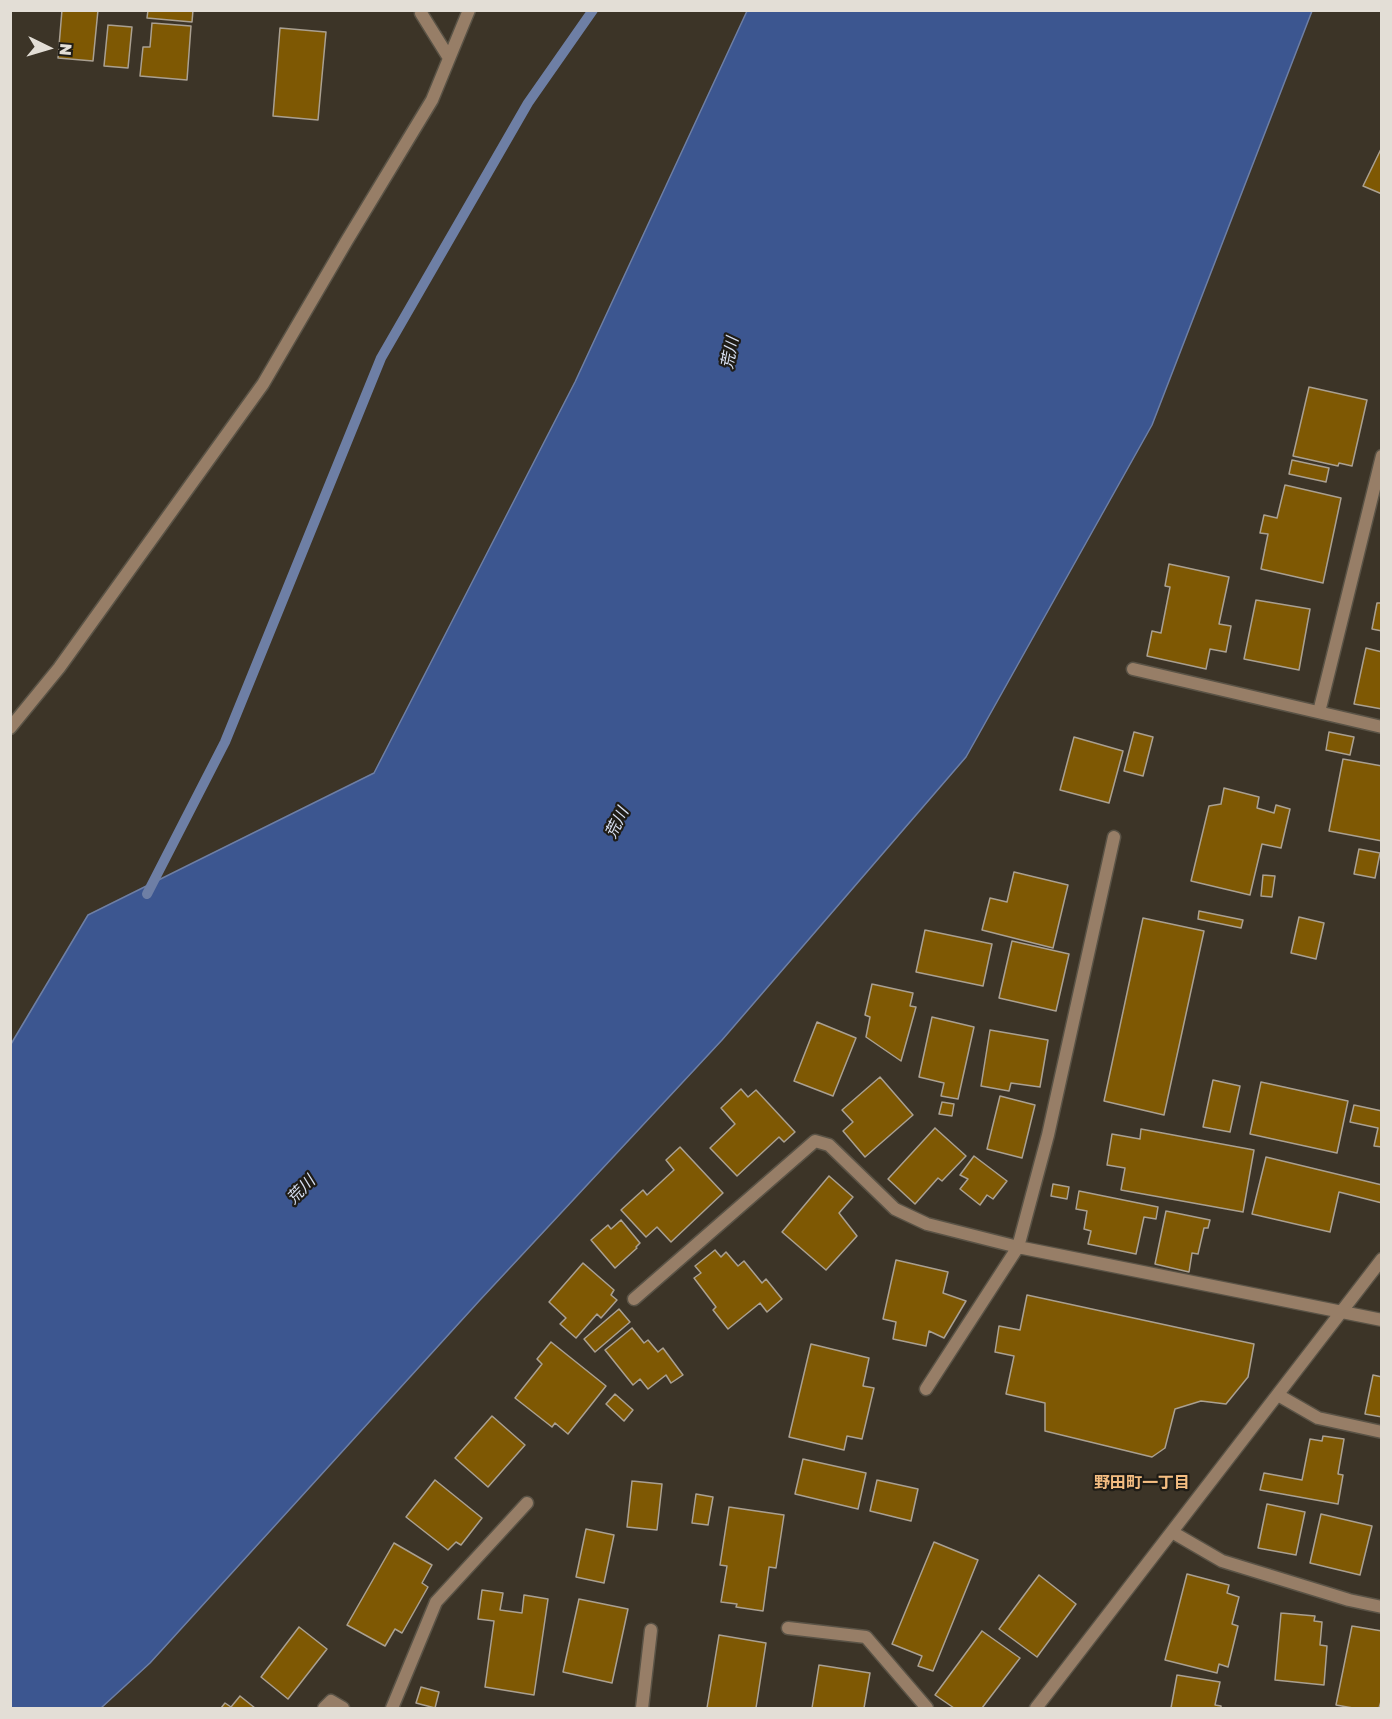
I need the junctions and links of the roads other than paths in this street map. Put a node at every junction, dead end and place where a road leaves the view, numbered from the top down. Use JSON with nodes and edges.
{"nodes":[{"id":1,"x":422,"y":10,"type":"edge"},
{"id":2,"x":469,"y":10,"type":"edge"},
{"id":3,"x":449,"y":58,"type":"junction"},
{"id":4,"x":1382,"y":456,"type":"edge"},
{"id":5,"x":1133,"y":669,"type":"dead end"},
{"id":6,"x":1319,"y":712,"type":"junction"},
{"id":7,"x":1382,"y":727,"type":"edge"},
{"id":8,"x":10,"y":728,"type":"edge"},
{"id":9,"x":1114,"y":837,"type":"dead end"},
{"id":10,"x":1018,"y":1247,"type":"junction"},
{"id":11,"x":1382,"y":1258,"type":"edge"},
{"id":12,"x":634,"y":1299,"type":"dead end"},
{"id":13,"x":1342,"y":1311,"type":"junction"},
{"id":14,"x":1382,"y":1320,"type":"edge"},
{"id":15,"x":926,"y":1389,"type":"dead end"},
{"id":16,"x":1278,"y":1395,"type":"junction"},
{"id":17,"x":1382,"y":1432,"type":"edge"},
{"id":18,"x":526,"y":1503,"type":"dead end"},
{"id":19,"x":1172,"y":1533,"type":"junction"},
{"id":20,"x":1382,"y":1607,"type":"edge"},
{"id":21,"x":788,"y":1628,"type":"dead end"},
{"id":22,"x":651,"y":1630,"type":"dead end"},
{"id":23,"x":324,"y":1708,"type":"edge"},
{"id":24,"x":344,"y":1708,"type":"edge"},
{"id":25,"x":392,"y":1708,"type":"edge"},
{"id":26,"x":642,"y":1708,"type":"edge"},
{"id":27,"x":927,"y":1708,"type":"edge"},
{"id":28,"x":1036,"y":1708,"type":"edge"}],
"edges":[{"from":1,"to":3,"type":"street"},
{"from":2,"to":3,"type":"street"},
{"from":3,"to":8,"type":"street"},
{"from":4,"to":6,"type":"street"},
{"from":5,"to":6,"type":"street"},
{"from":6,"to":7,"type":"street"},
{"from":9,"to":10,"type":"street"},
{"from":10,"to":12,"type":"street"},
{"from":10,"to":13,"type":"street"},
{"from":10,"to":15,"type":"street"},
{"from":11,"to":13,"type":"street"},
{"from":13,"to":14,"type":"street"},
{"from":13,"to":16,"type":"street"},
{"from":16,"to":17,"type":"street"},
{"from":16,"to":19,"type":"street"},
{"from":18,"to":25,"type":"street"},
{"from":19,"to":20,"type":"street"},
{"from":19,"to":28,"type":"street"},
{"from":21,"to":27,"type":"street"},
{"from":22,"to":26,"type":"street"},
{"from":23,"to":24,"type":"street"}]}
